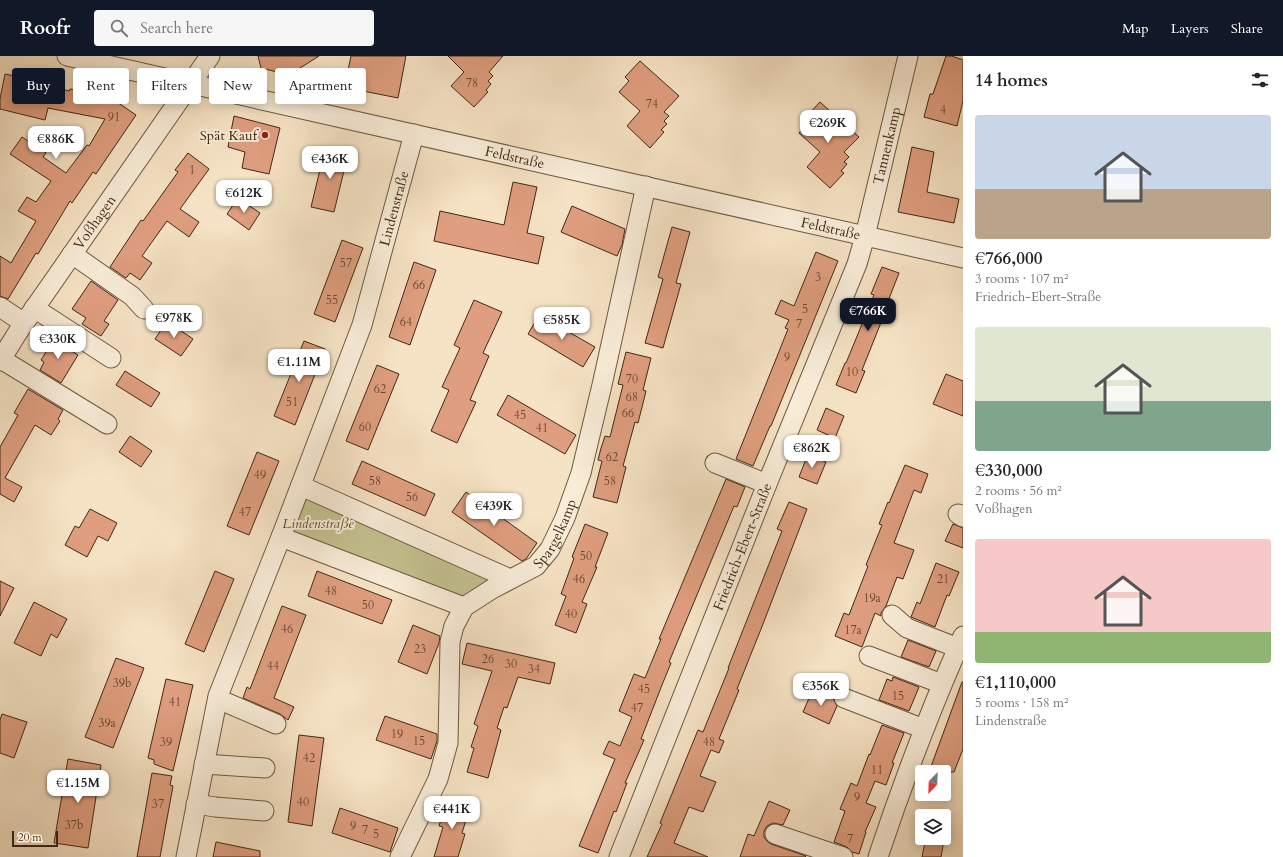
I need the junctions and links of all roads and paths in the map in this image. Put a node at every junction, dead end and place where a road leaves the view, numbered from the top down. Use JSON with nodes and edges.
{"nodes":[{"id":1,"x":67,"y":56,"type":"edge"},
{"id":2,"x":210,"y":56,"type":"edge"},
{"id":3,"x":908,"y":56,"type":"edge"},
{"id":4,"x":201,"y":69,"type":"edge"},
{"id":5,"x":137,"y":72,"type":"edge"},
{"id":6,"x":201,"y":86,"type":"edge"},
{"id":7,"x":176,"y":104,"type":"edge"},
{"id":8,"x":414,"y":134,"type":"junction"},
{"id":9,"x":646,"y":186,"type":"junction"},
{"id":10,"x":865,"y":236,"type":"junction"},
{"id":11,"x":72,"y":254,"type":"junction"},
{"id":12,"x":963,"y":258,"type":"edge"},
{"id":13,"x":0,"y":308,"type":"edge"},
{"id":14,"x":144,"y":309,"type":"dead end"},
{"id":15,"x":29,"y":316,"type":"junction"},
{"id":16,"x":111,"y":358,"type":"dead end"},
{"id":17,"x":0,"y":360,"type":"edge"},
{"id":18,"x":106,"y":424,"type":"dead end"},
{"id":19,"x":715,"y":463,"type":"dead end"},
{"id":20,"x":767,"y":484,"type":"junction"},
{"id":21,"x":301,"y":486,"type":"junction"},
{"id":22,"x":281,"y":537,"type":"junction"},
{"id":23,"x":510,"y":579,"type":"junction"},
{"id":24,"x":464,"y":607,"type":"junction"},
{"id":25,"x":892,"y":615,"type":"dead end"},
{"id":26,"x":960,"y":642,"type":"edge"},
{"id":27,"x":869,"y":656,"type":"dead end"},
{"id":28,"x":951,"y":676,"type":"edge"},
{"id":29,"x":844,"y":698,"type":"dead end"},
{"id":30,"x":218,"y":699,"type":"junction"},
{"id":31,"x":276,"y":724,"type":"dead end"},
{"id":32,"x":924,"y":729,"type":"junction"},
{"id":33,"x":204,"y":764,"type":"junction"},
{"id":34,"x":265,"y":768,"type":"dead end"},
{"id":35,"x":196,"y":804,"type":"junction"},
{"id":36,"x":264,"y":811,"type":"dead end"},
{"id":37,"x":775,"y":834,"type":"dead end"},
{"id":38,"x":186,"y":857,"type":"edge"},
{"id":39,"x":400,"y":857,"type":"edge"},
{"id":40,"x":619,"y":857,"type":"edge"},
{"id":41,"x":843,"y":857,"type":"edge"},
{"id":42,"x":878,"y":857,"type":"edge"}],
"edges":[{"from":1,"to":5,"type":"street","name":"Feldstraße"},
{"from":2,"to":4,"type":"street","name":"Voßhagen"},
{"from":3,"to":10,"type":"street","name":"Tannenkamp"},
{"from":6,"to":8,"type":"street","name":"Feldstraße"},
{"from":7,"to":11,"type":"street","name":"Voßhagen"},
{"from":8,"to":9,"type":"street","name":"Feldstraße"},
{"from":8,"to":21,"type":"street","name":"Lindenstraße"},
{"from":9,"to":10,"type":"street","name":"Feldstraße"},
{"from":9,"to":23,"type":"street","name":"Spargelkamp"},
{"from":10,"to":12,"type":"street","name":"Feldstraße"},
{"from":10,"to":20,"type":"street","name":"Friedrich-Ebert-Straße"},
{"from":11,"to":14,"type":"street"},
{"from":11,"to":15,"type":"street","name":"Voßhagen"},
{"from":13,"to":15,"type":"street"},
{"from":15,"to":16,"type":"street"},
{"from":15,"to":17,"type":"street","name":"Voßhagen"},
{"from":17,"to":18,"type":"street"},
{"from":19,"to":20,"type":"street"},
{"from":20,"to":40,"type":"street","name":"Friedrich-Ebert-Straße"},
{"from":21,"to":22,"type":"street","name":"Lindenstraße"},
{"from":21,"to":23,"type":"street"},
{"from":22,"to":24,"type":"street"},
{"from":22,"to":30,"type":"street","name":"Lindenstraße"},
{"from":23,"to":24,"type":"street","name":"Spargelkamp"},
{"from":24,"to":39,"type":"street","name":"Spargelkamp"},
{"from":25,"to":26,"type":"street"},
{"from":26,"to":28,"type":"street"},
{"from":27,"to":28,"type":"street"},
{"from":28,"to":32,"type":"street"},
{"from":29,"to":32,"type":"street"},
{"from":30,"to":31,"type":"street"},
{"from":30,"to":33,"type":"street","name":"Lindenstraße"},
{"from":32,"to":42,"type":"street"},
{"from":33,"to":34,"type":"street"},
{"from":33,"to":35,"type":"street","name":"Lindenstraße"},
{"from":35,"to":36,"type":"street"},
{"from":35,"to":38,"type":"street","name":"Lindenstraße"},
{"from":37,"to":41,"type":"street"}]}
